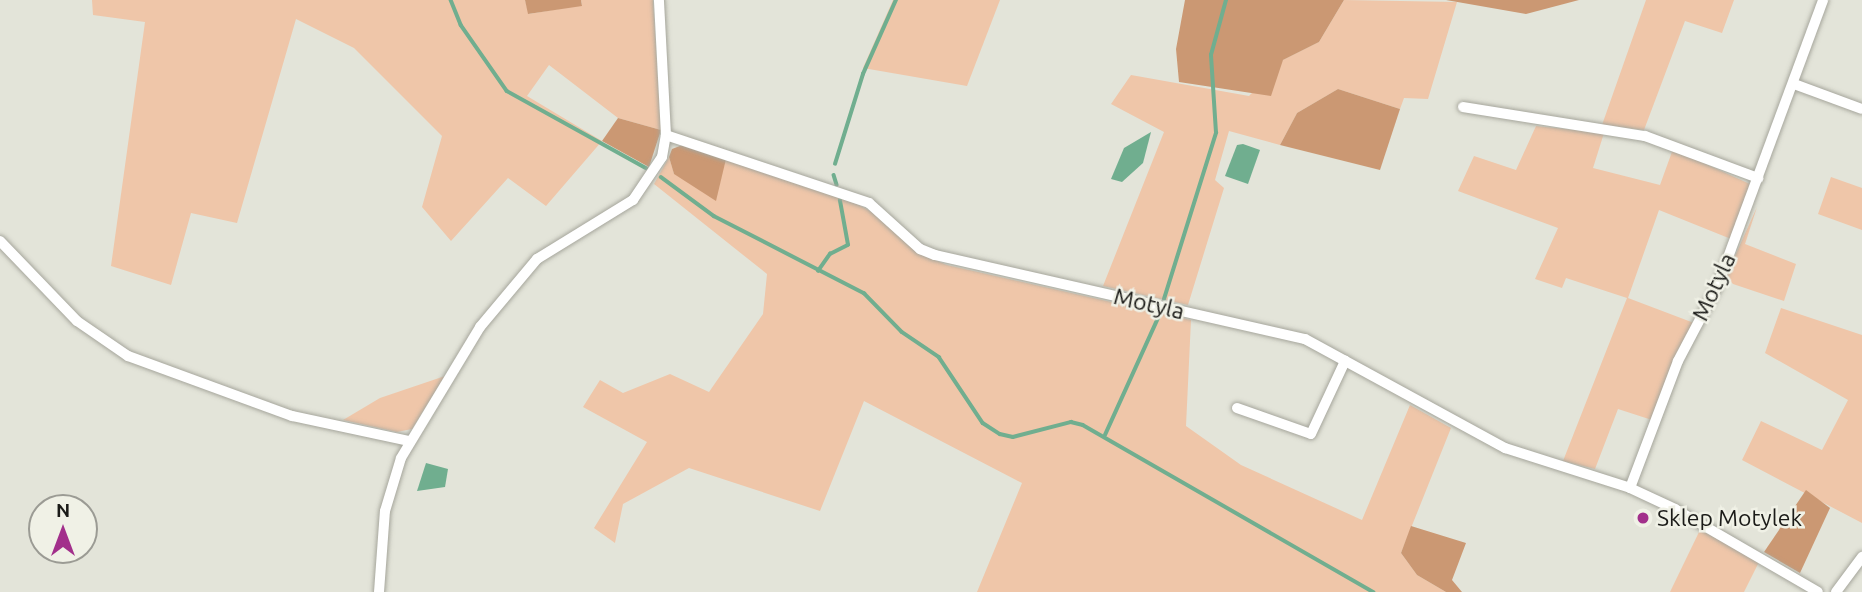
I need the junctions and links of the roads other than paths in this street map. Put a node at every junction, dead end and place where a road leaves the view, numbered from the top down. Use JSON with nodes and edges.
{"nodes":[{"id":1,"x":659,"y":0,"type":"edge"},
{"id":2,"x":1823,"y":0,"type":"edge"},
{"id":3,"x":1794,"y":84,"type":"junction"},
{"id":4,"x":1463,"y":107,"type":"dead end"},
{"id":5,"x":1862,"y":109,"type":"edge"},
{"id":6,"x":666,"y":135,"type":"junction"},
{"id":7,"x":1758,"y":178,"type":"junction"},
{"id":8,"x":0,"y":241,"type":"edge"},
{"id":9,"x":1345,"y":361,"type":"junction"},
{"id":10,"x":1237,"y":408,"type":"dead end"},
{"id":11,"x":409,"y":441,"type":"junction"},
{"id":12,"x":1630,"y":488,"type":"junction"},
{"id":13,"x":1862,"y":557,"type":"edge"},
{"id":14,"x":379,"y":592,"type":"edge"},
{"id":15,"x":1818,"y":592,"type":"edge"},
{"id":16,"x":1836,"y":592,"type":"edge"}],
"edges":[{"from":1,"to":6,"type":"street"},
{"from":2,"to":3,"type":"street","name":"Motyla"},
{"from":3,"to":5,"type":"street"},
{"from":3,"to":7,"type":"street","name":"Motyla"},
{"from":4,"to":7,"type":"street"},
{"from":6,"to":9,"type":"street","name":"Motyla"},
{"from":6,"to":11,"type":"street"},
{"from":7,"to":12,"type":"street","name":"Motyla"},
{"from":8,"to":11,"type":"street"},
{"from":9,"to":10,"type":"street"},
{"from":9,"to":12,"type":"street","name":"Motyla"},
{"from":11,"to":14,"type":"street"},
{"from":12,"to":15,"type":"street","name":"Motyla"},
{"from":13,"to":16,"type":"street"}]}
